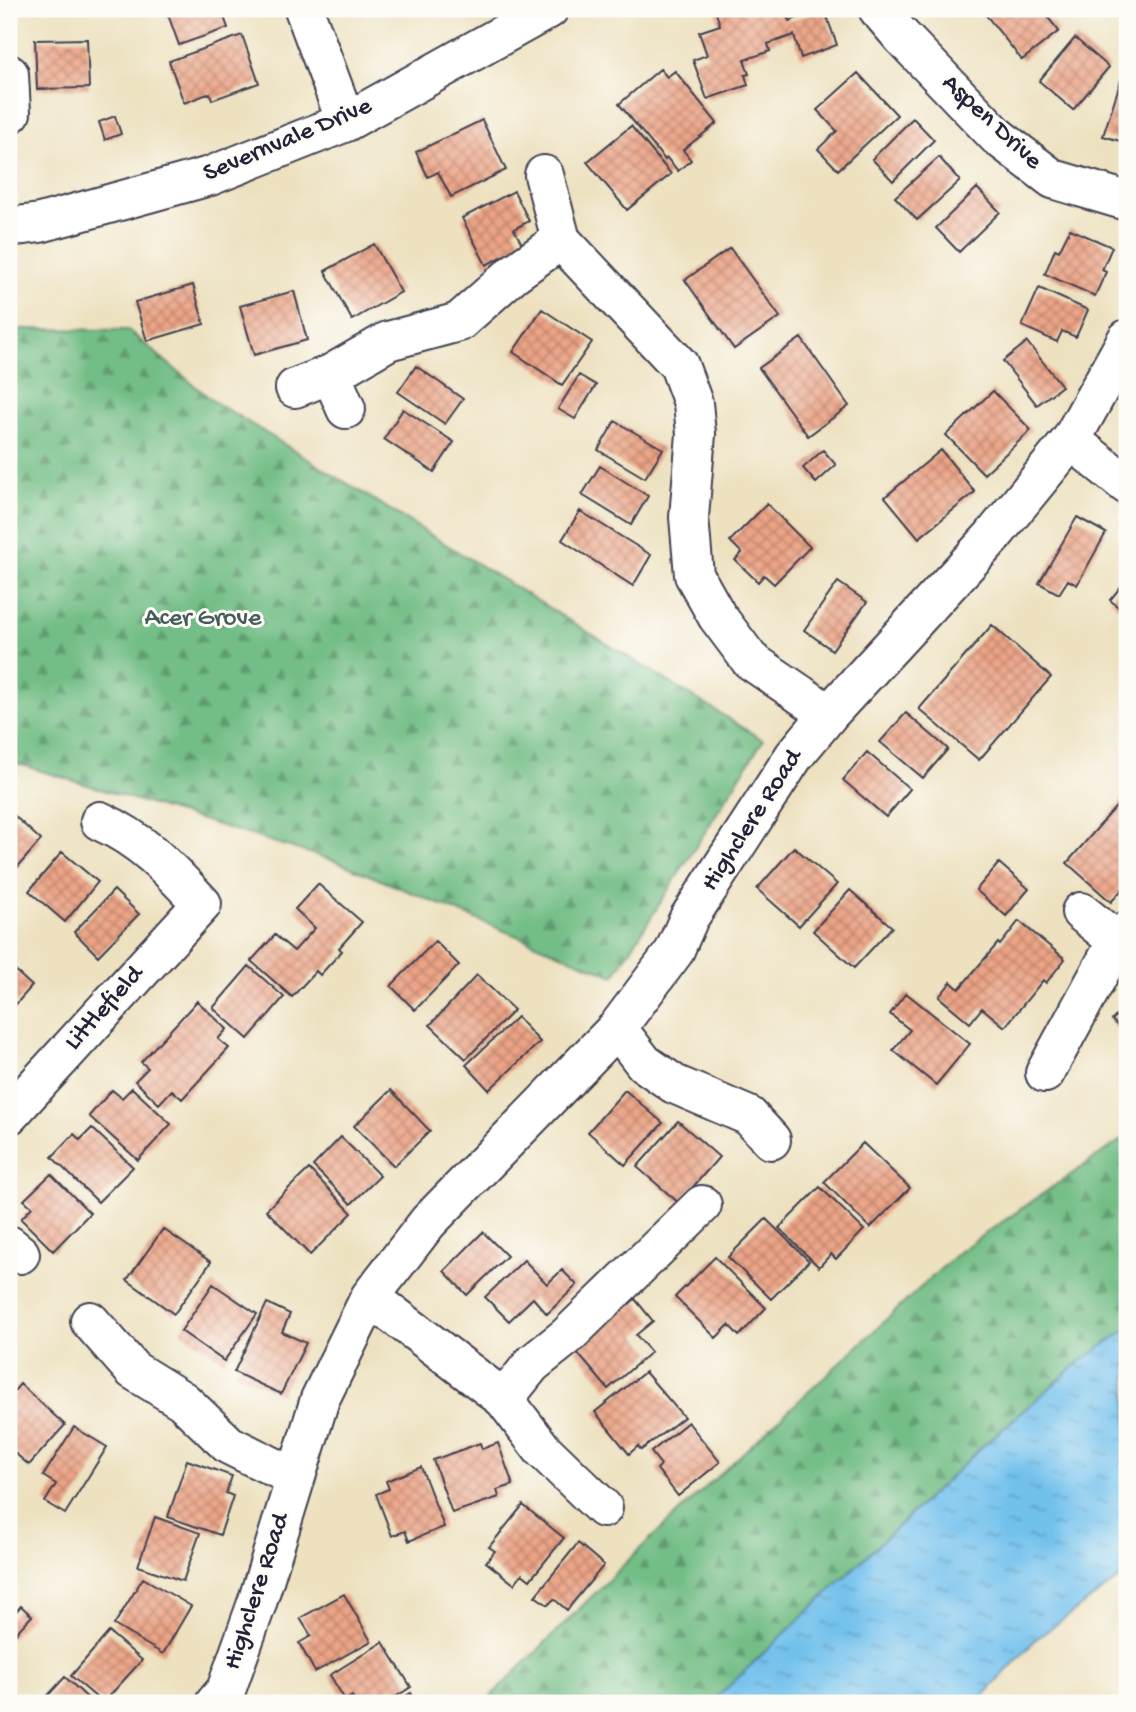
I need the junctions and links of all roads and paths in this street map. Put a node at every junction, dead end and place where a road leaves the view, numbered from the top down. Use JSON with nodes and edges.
{"nodes":[{"id":1,"x":304,"y":9,"type":"edge"},
{"id":2,"x":549,"y":9,"type":"edge"},
{"id":3,"x":878,"y":9,"type":"edge"},
{"id":4,"x":9,"y":74,"type":"edge"},
{"id":5,"x":11,"y":113,"type":"dead end"},
{"id":6,"x":346,"y":122,"type":"junction"},
{"id":7,"x":544,"y":175,"type":"dead end"},
{"id":8,"x":1127,"y":201,"type":"edge"},
{"id":9,"x":9,"y":227,"type":"edge"},
{"id":10,"x":561,"y":240,"type":"junction"},
{"id":11,"x":1127,"y":339,"type":"edge"},
{"id":12,"x":331,"y":373,"type":"junction"},
{"id":13,"x":295,"y":387,"type":"dead end"},
{"id":14,"x":346,"y":409,"type":"dead end"},
{"id":15,"x":1071,"y":440,"type":"junction"},
{"id":16,"x":1127,"y":485,"type":"edge"},
{"id":17,"x":830,"y":713,"type":"junction"},
{"id":18,"x":100,"y":821,"type":"dead end"},
{"id":19,"x":1081,"y":912,"type":"dead end"},
{"id":20,"x":1122,"y":936,"type":"edge"},
{"id":21,"x":617,"y":1028,"type":"junction"},
{"id":22,"x":1045,"y":1073,"type":"dead end"},
{"id":23,"x":9,"y":1115,"type":"edge"},
{"id":24,"x":771,"y":1140,"type":"dead end"},
{"id":25,"x":702,"y":1205,"type":"dead end"},
{"id":26,"x":370,"y":1297,"type":"junction"},
{"id":27,"x":90,"y":1321,"type":"dead end"},
{"id":28,"x":504,"y":1399,"type":"junction"},
{"id":29,"x":294,"y":1477,"type":"junction"},
{"id":30,"x":603,"y":1508,"type":"dead end"},
{"id":31,"x":215,"y":1703,"type":"edge"}],
"edges":[{"from":1,"to":6,"type":"street"},
{"from":2,"to":6,"type":"street","name":"Severnvale Drive"},
{"from":3,"to":8,"type":"street","name":"Aspen Drive"},
{"from":4,"to":5,"type":"street"},
{"from":6,"to":9,"type":"street","name":"Severnvale Drive"},
{"from":7,"to":10,"type":"street"},
{"from":10,"to":12,"type":"street"},
{"from":10,"to":17,"type":"street"},
{"from":11,"to":15,"type":"street","name":"Highclere Road"},
{"from":12,"to":13,"type":"street"},
{"from":12,"to":14,"type":"street"},
{"from":15,"to":16,"type":"street"},
{"from":15,"to":17,"type":"street","name":"Highclere Road"},
{"from":17,"to":21,"type":"street","name":"Highclere Road"},
{"from":18,"to":23,"type":"street","name":"Littlefield"},
{"from":19,"to":20,"type":"street"},
{"from":20,"to":22,"type":"street"},
{"from":21,"to":24,"type":"street"},
{"from":21,"to":26,"type":"street","name":"Highclere Road"},
{"from":25,"to":28,"type":"street"},
{"from":26,"to":28,"type":"street"},
{"from":26,"to":29,"type":"street","name":"Highclere Road"},
{"from":27,"to":29,"type":"street","name":"Highclere Road"},
{"from":28,"to":30,"type":"street"},
{"from":29,"to":31,"type":"street","name":"Highclere Road"}]}
